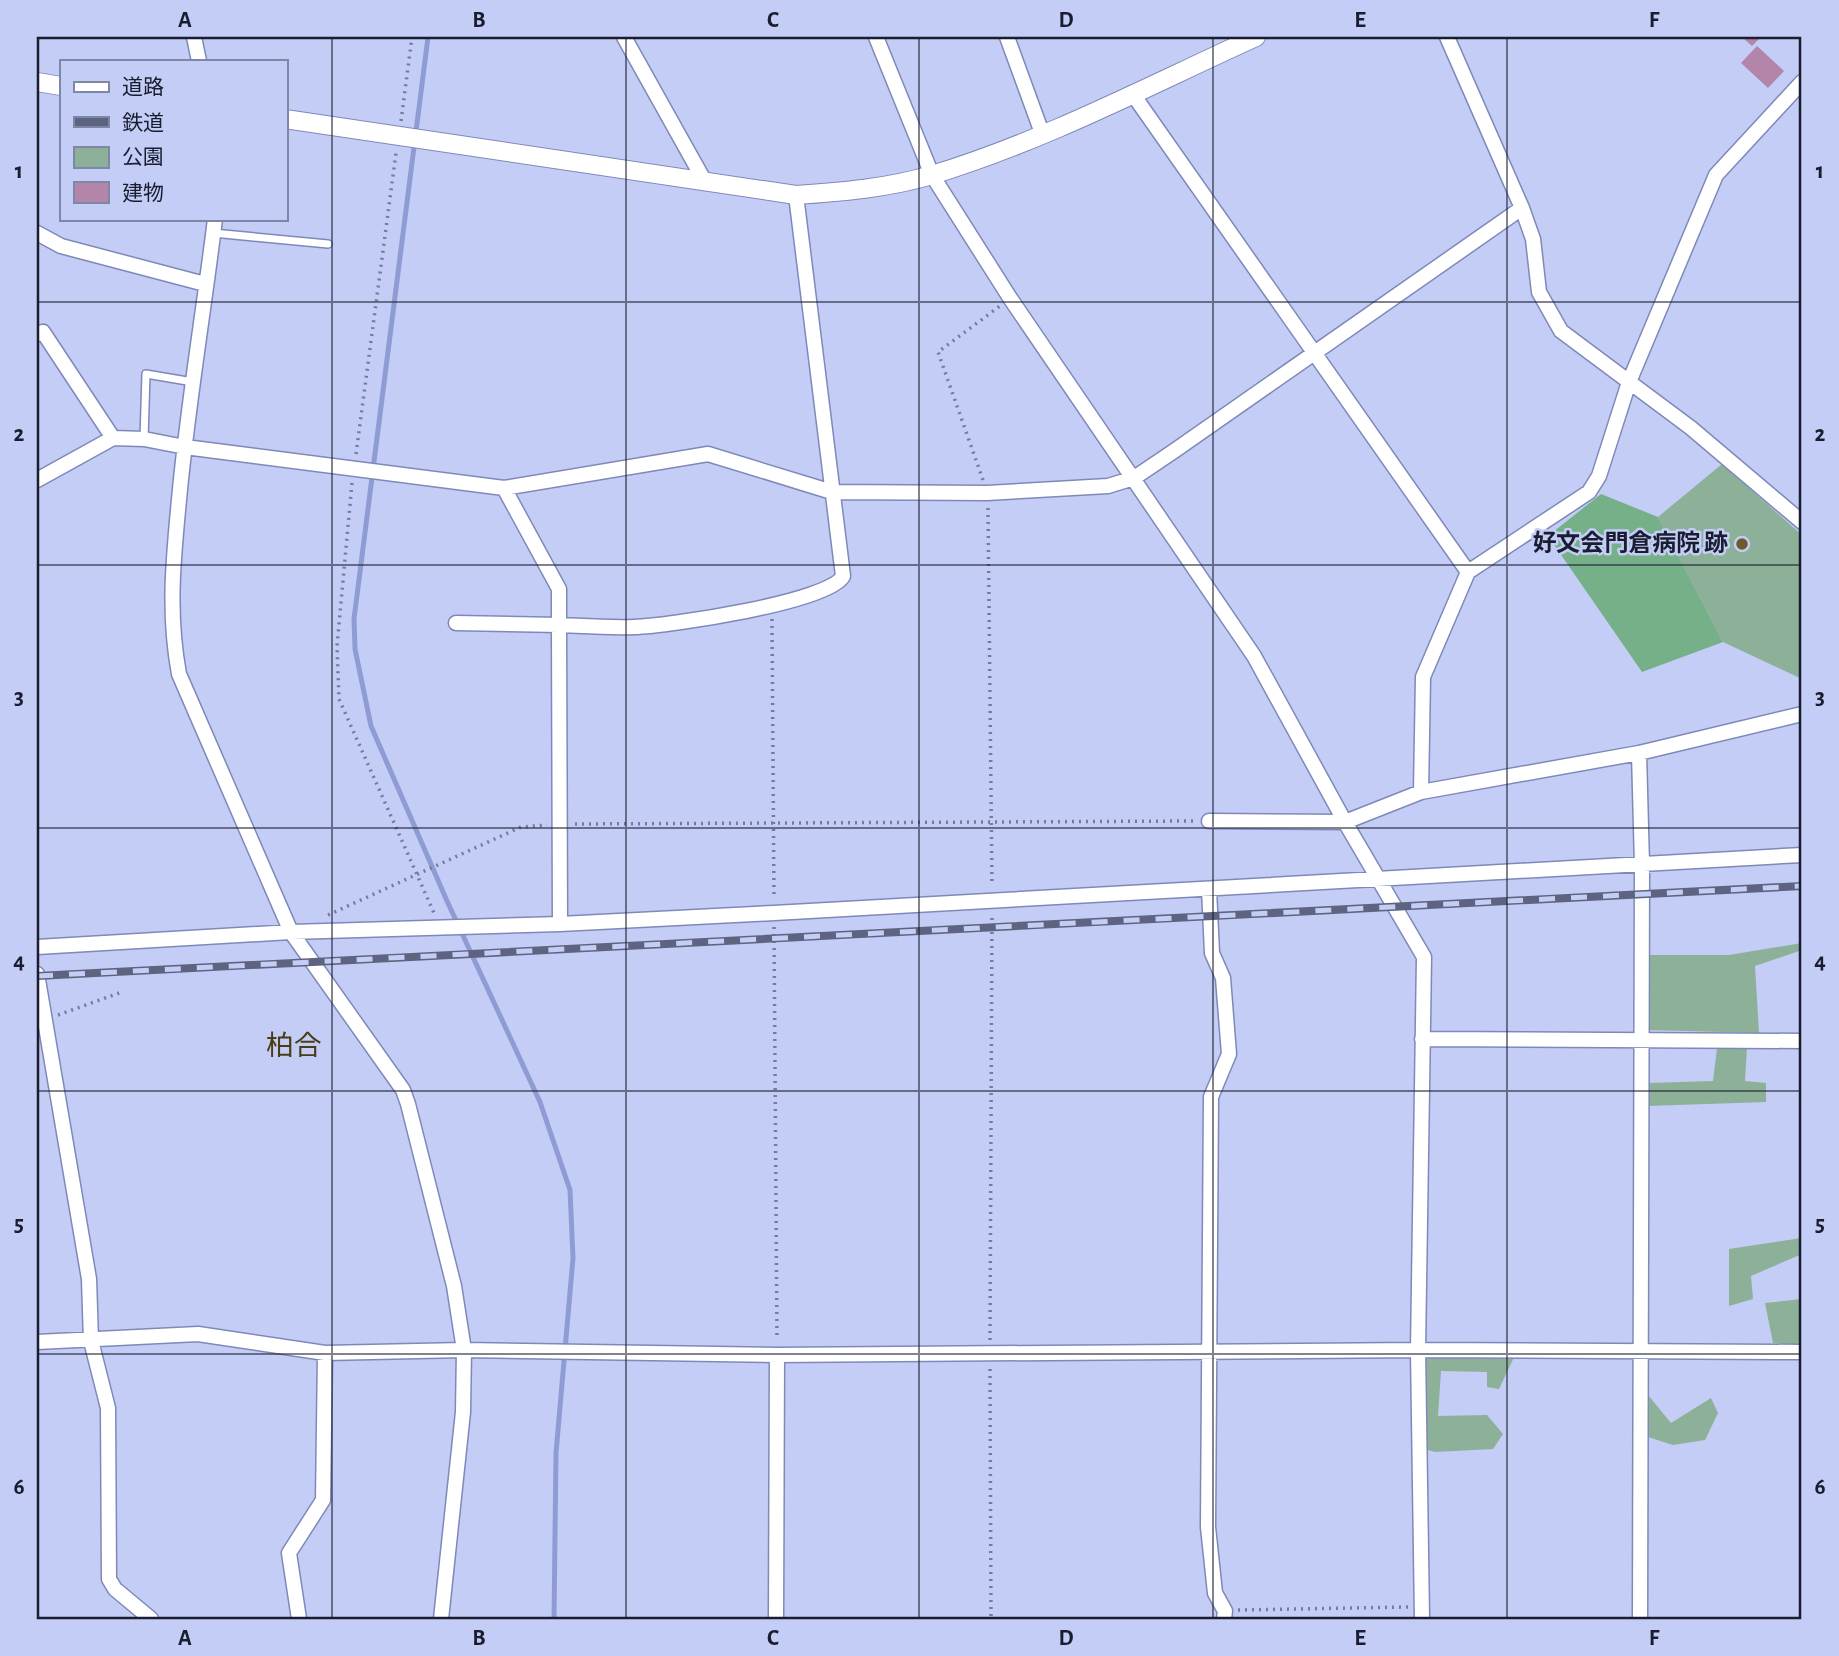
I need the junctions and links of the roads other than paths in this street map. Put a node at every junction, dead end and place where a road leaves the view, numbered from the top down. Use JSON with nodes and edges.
{"nodes":[{"id":1,"x":194,"y":37,"type":"edge"},
{"id":2,"x":624,"y":37,"type":"edge"},
{"id":3,"x":876,"y":37,"type":"edge"},
{"id":4,"x":1007,"y":37,"type":"edge"},
{"id":5,"x":1255,"y":37,"type":"edge"},
{"id":6,"x":1447,"y":37,"type":"edge"},
{"id":7,"x":199,"y":60,"type":"edge"},
{"id":8,"x":37,"y":82,"type":"edge"},
{"id":9,"x":1802,"y":82,"type":"edge"},
{"id":10,"x":60,"y":86,"type":"edge"},
{"id":11,"x":1132,"y":93,"type":"junction"},
{"id":12,"x":287,"y":119,"type":"edge"},
{"id":13,"x":1042,"y":133,"type":"junction"},
{"id":14,"x":932,"y":175,"type":"junction"},
{"id":15,"x":705,"y":182,"type":"junction"},
{"id":16,"x":796,"y":195,"type":"junction"},
{"id":17,"x":1522,"y":208,"type":"junction"},
{"id":18,"x":214,"y":226,"type":"edge"},
{"id":19,"x":37,"y":233,"type":"edge"},
{"id":20,"x":328,"y":244,"type":"dead end"},
{"id":21,"x":205,"y":284,"type":"junction"},
{"id":22,"x":37,"y":334,"type":"edge"},
{"id":23,"x":1313,"y":354,"type":"junction"},
{"id":24,"x":193,"y":382,"type":"junction"},
{"id":25,"x":1629,"y":382,"type":"junction"},
{"id":26,"x":113,"y":438,"type":"junction"},
{"id":27,"x":144,"y":439,"type":"junction"},
{"id":28,"x":184,"y":447,"type":"junction"},
{"id":29,"x":1134,"y":478,"type":"junction"},
{"id":30,"x":37,"y":480,"type":"edge"},
{"id":31,"x":504,"y":488,"type":"junction"},
{"id":32,"x":832,"y":492,"type":"junction"},
{"id":33,"x":1802,"y":522,"type":"edge"},
{"id":34,"x":1468,"y":572,"type":"junction"},
{"id":35,"x":456,"y":623,"type":"dead end"},
{"id":36,"x":559,"y":625,"type":"junction"},
{"id":37,"x":1802,"y":714,"type":"edge"},
{"id":38,"x":1639,"y":753,"type":"junction"},
{"id":39,"x":1421,"y":792,"type":"junction"},
{"id":40,"x":1209,"y":821,"type":"road end"},
{"id":41,"x":1345,"y":822,"type":"junction"},
{"id":42,"x":1802,"y":855,"type":"edge"},
{"id":43,"x":1642,"y":864,"type":"junction"},
{"id":44,"x":1381,"y":880,"type":"junction"},
{"id":45,"x":1209,"y":889,"type":"junction"},
{"id":46,"x":560,"y":924,"type":"junction"},
{"id":47,"x":291,"y":932,"type":"junction"},
{"id":48,"x":37,"y":947,"type":"edge"},
{"id":49,"x":37,"y":974,"type":"edge"},
{"id":50,"x":1422,"y":1039,"type":"junction"},
{"id":51,"x":1641,"y":1039,"type":"junction"},
{"id":52,"x":1802,"y":1041,"type":"edge"},
{"id":53,"x":91,"y":1341,"type":"junction"},
{"id":54,"x":37,"y":1342,"type":"edge"},
{"id":55,"x":1418,"y":1349,"type":"junction"},
{"id":56,"x":464,"y":1350,"type":"junction"},
{"id":57,"x":1639,"y":1350,"type":"junction"},
{"id":58,"x":1209,"y":1352,"type":"junction"},
{"id":59,"x":1802,"y":1352,"type":"edge"},
{"id":60,"x":325,"y":1353,"type":"junction"},
{"id":61,"x":778,"y":1355,"type":"junction"},
{"id":62,"x":1422,"y":1613,"type":"edge"},
{"id":63,"x":1225,"y":1615,"type":"edge"},
{"id":64,"x":150,"y":1619,"type":"edge"},
{"id":65,"x":299,"y":1619,"type":"edge"},
{"id":66,"x":441,"y":1619,"type":"edge"},
{"id":67,"x":776,"y":1619,"type":"edge"},
{"id":68,"x":1640,"y":1619,"type":"edge"}],
"edges":[{"from":1,"to":7,"type":"street"},
{"from":2,"to":15,"type":"street"},
{"from":3,"to":14,"type":"street"},
{"from":4,"to":13,"type":"street"},
{"from":5,"to":11,"type":"street"},
{"from":6,"to":17,"type":"street"},
{"from":8,"to":10,"type":"street"},
{"from":9,"to":25,"type":"street"},
{"from":11,"to":13,"type":"street"},
{"from":11,"to":23,"type":"street"},
{"from":12,"to":15,"type":"street"},
{"from":13,"to":14,"type":"street"},
{"from":14,"to":16,"type":"street"},
{"from":14,"to":29,"type":"street"},
{"from":15,"to":16,"type":"street"},
{"from":16,"to":32,"type":"street"},
{"from":17,"to":23,"type":"street"},
{"from":17,"to":25,"type":"street"},
{"from":18,"to":20,"type":"lane"},
{"from":18,"to":21,"type":"street"},
{"from":19,"to":21,"type":"street"},
{"from":21,"to":24,"type":"street"},
{"from":22,"to":26,"type":"street"},
{"from":23,"to":29,"type":"street"},
{"from":23,"to":34,"type":"street"},
{"from":24,"to":27,"type":"lane"},
{"from":24,"to":28,"type":"street"},
{"from":25,"to":33,"type":"street"},
{"from":25,"to":34,"type":"street"},
{"from":26,"to":27,"type":"street"},
{"from":26,"to":30,"type":"street"},
{"from":27,"to":28,"type":"street"},
{"from":28,"to":31,"type":"street"},
{"from":28,"to":47,"type":"street"},
{"from":29,"to":32,"type":"street"},
{"from":29,"to":41,"type":"street"},
{"from":31,"to":32,"type":"street"},
{"from":31,"to":36,"type":"street"},
{"from":32,"to":36,"type":"street"},
{"from":34,"to":39,"type":"street"},
{"from":35,"to":36,"type":"street"},
{"from":36,"to":46,"type":"street"},
{"from":37,"to":38,"type":"street"},
{"from":38,"to":39,"type":"street"},
{"from":38,"to":43,"type":"street"},
{"from":39,"to":41,"type":"street"},
{"from":40,"to":41,"type":"street"},
{"from":41,"to":44,"type":"street"},
{"from":42,"to":43,"type":"street"},
{"from":43,"to":44,"type":"street"},
{"from":43,"to":51,"type":"street"},
{"from":44,"to":45,"type":"street"},
{"from":44,"to":50,"type":"street"},
{"from":45,"to":46,"type":"street"},
{"from":45,"to":58,"type":"street"},
{"from":46,"to":47,"type":"street"},
{"from":47,"to":48,"type":"street"},
{"from":47,"to":56,"type":"street"},
{"from":49,"to":53,"type":"street"},
{"from":50,"to":51,"type":"street"},
{"from":50,"to":55,"type":"street"},
{"from":51,"to":52,"type":"street"},
{"from":51,"to":57,"type":"street"},
{"from":53,"to":54,"type":"street"},
{"from":53,"to":60,"type":"street"},
{"from":53,"to":64,"type":"street"},
{"from":55,"to":57,"type":"street"},
{"from":55,"to":58,"type":"street"},
{"from":55,"to":62,"type":"street"},
{"from":56,"to":60,"type":"street"},
{"from":56,"to":61,"type":"street"},
{"from":56,"to":66,"type":"street"},
{"from":57,"to":59,"type":"street"},
{"from":57,"to":68,"type":"street"},
{"from":58,"to":61,"type":"street"},
{"from":58,"to":63,"type":"street"},
{"from":60,"to":65,"type":"street"},
{"from":61,"to":67,"type":"street"}]}
